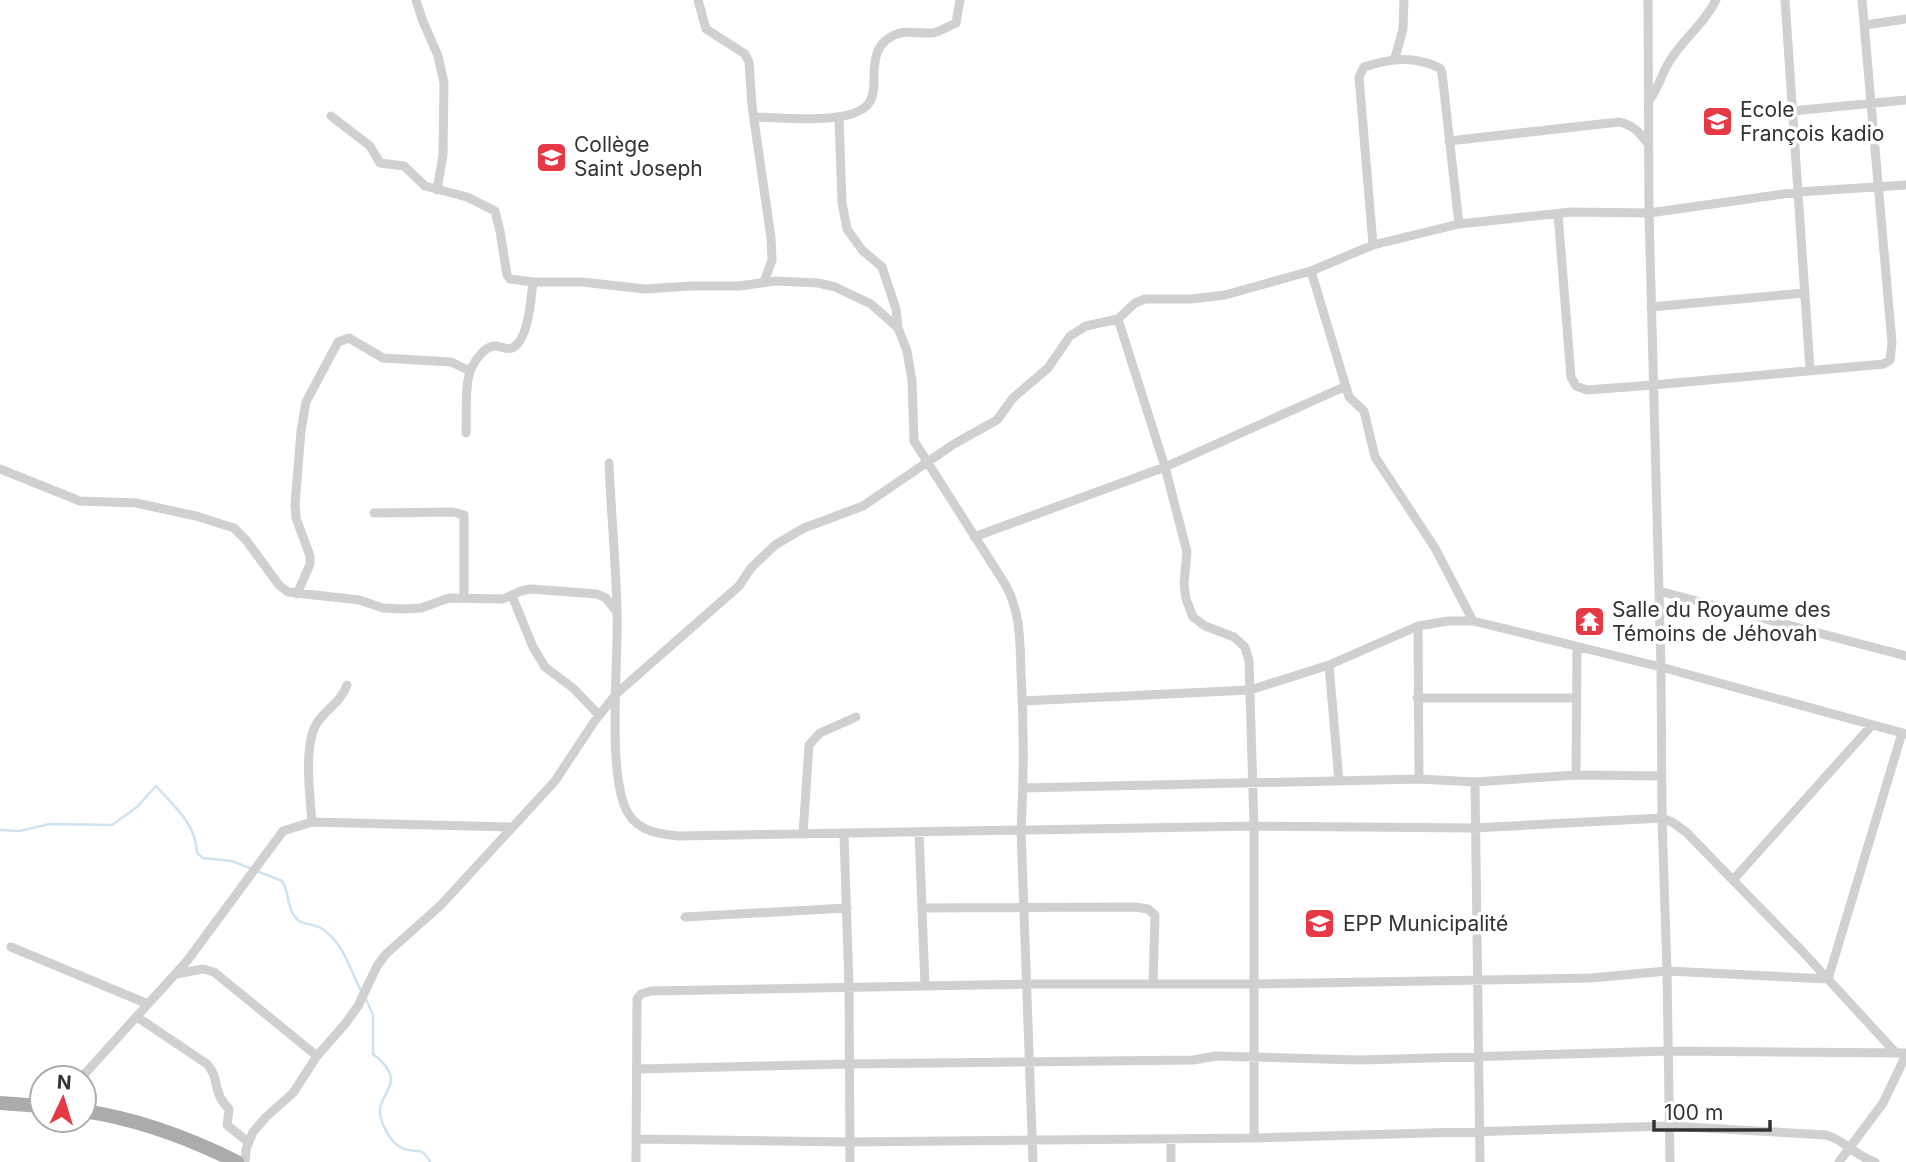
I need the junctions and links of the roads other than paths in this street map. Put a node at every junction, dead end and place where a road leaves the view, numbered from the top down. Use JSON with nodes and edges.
{"nodes":[{"id":1,"x":416,"y":0,"type":"edge"},
{"id":2,"x":698,"y":0,"type":"edge"},
{"id":3,"x":960,"y":0,"type":"edge"},
{"id":4,"x":1404,"y":0,"type":"edge"},
{"id":5,"x":1648,"y":0,"type":"edge"},
{"id":6,"x":1716,"y":0,"type":"edge"},
{"id":7,"x":1785,"y":0,"type":"edge"},
{"id":8,"x":1862,"y":0,"type":"edge"},
{"id":9,"x":1906,"y":19,"type":"edge"},
{"id":10,"x":1865,"y":25,"type":"junction"},
{"id":11,"x":1395,"y":58,"type":"junction"},
{"id":12,"x":1650,"y":99,"type":"junction"},
{"id":13,"x":1906,"y":100,"type":"edge"},
{"id":14,"x":1871,"y":103,"type":"junction"},
{"id":15,"x":1792,"y":111,"type":"junction"},
{"id":16,"x":331,"y":116,"type":"dead end"},
{"id":17,"x":754,"y":117,"type":"junction"},
{"id":18,"x":839,"y":118,"type":"junction"},
{"id":19,"x":1449,"y":141,"type":"junction"},
{"id":20,"x":1648,"y":144,"type":"junction"},
{"id":21,"x":1906,"y":185,"type":"edge"},
{"id":22,"x":1878,"y":186,"type":"junction"},
{"id":23,"x":437,"y":190,"type":"junction"},
{"id":24,"x":1798,"y":192,"type":"junction"},
{"id":25,"x":1648,"y":213,"type":"junction"},
{"id":26,"x":1558,"y":214,"type":"junction"},
{"id":27,"x":1459,"y":224,"type":"junction"},
{"id":28,"x":1373,"y":245,"type":"junction"},
{"id":29,"x":1311,"y":271,"type":"junction"},
{"id":30,"x":533,"y":282,"type":"junction"},
{"id":31,"x":764,"y":282,"type":"junction"},
{"id":32,"x":1804,"y":292,"type":"junction"},
{"id":33,"x":1651,"y":307,"type":"junction"},
{"id":34,"x":1118,"y":319,"type":"junction"},
{"id":35,"x":898,"y":328,"type":"junction"},
{"id":36,"x":1810,"y":370,"type":"junction"},
{"id":37,"x":470,"y":371,"type":"junction"},
{"id":38,"x":1653,"y":385,"type":"junction"},
{"id":39,"x":1346,"y":386,"type":"junction"},
{"id":40,"x":466,"y":433,"type":"dead end"},
{"id":41,"x":927,"y":462,"type":"junction"},
{"id":42,"x":609,"y":463,"type":"dead end"},
{"id":43,"x":1165,"y":467,"type":"junction"},
{"id":44,"x":0,"y":469,"type":"edge"},
{"id":45,"x":374,"y":513,"type":"dead end"},
{"id":46,"x":974,"y":537,"type":"junction"},
{"id":47,"x":1659,"y":591,"type":"junction"},
{"id":48,"x":298,"y":594,"type":"junction"},
{"id":49,"x":512,"y":596,"type":"junction"},
{"id":50,"x":464,"y":598,"type":"junction"},
{"id":51,"x":617,"y":613,"type":"junction"},
{"id":52,"x":1473,"y":621,"type":"junction"},
{"id":53,"x":1418,"y":626,"type":"junction"},
{"id":54,"x":1577,"y":648,"type":"junction"},
{"id":55,"x":1906,"y":656,"type":"edge"},
{"id":56,"x":1329,"y":665,"type":"junction"},
{"id":57,"x":1661,"y":667,"type":"junction"},
{"id":58,"x":346,"y":685,"type":"dead end"},
{"id":59,"x":1251,"y":690,"type":"junction"},
{"id":60,"x":617,"y":693,"type":"junction"},
{"id":61,"x":1417,"y":698,"type":"junction"},
{"id":62,"x":1576,"y":698,"type":"junction"},
{"id":63,"x":1023,"y":701,"type":"junction"},
{"id":64,"x":599,"y":715,"type":"junction"},
{"id":65,"x":856,"y":717,"type":"dead end"},
{"id":66,"x":1872,"y":724,"type":"junction"},
{"id":67,"x":1904,"y":734,"type":"edge"},
{"id":68,"x":1576,"y":775,"type":"junction"},
{"id":69,"x":1661,"y":776,"type":"junction"},
{"id":70,"x":1419,"y":779,"type":"junction"},
{"id":71,"x":1339,"y":781,"type":"junction"},
{"id":72,"x":1253,"y":782,"type":"junction"},
{"id":73,"x":1475,"y":782,"type":"junction"},
{"id":74,"x":1023,"y":788,"type":"junction"},
{"id":75,"x":1662,"y":818,"type":"junction"},
{"id":76,"x":312,"y":822,"type":"junction"},
{"id":77,"x":1254,"y":826,"type":"junction"},
{"id":78,"x":512,"y":827,"type":"junction"},
{"id":79,"x":1474,"y":828,"type":"junction"},
{"id":80,"x":1021,"y":830,"type":"junction"},
{"id":81,"x":919,"y":832,"type":"junction"},
{"id":82,"x":803,"y":834,"type":"junction"},
{"id":83,"x":844,"y":835,"type":"junction"},
{"id":84,"x":1733,"y":880,"type":"junction"},
{"id":85,"x":1024,"y":907,"type":"junction"},
{"id":86,"x":848,"y":908,"type":"junction"},
{"id":87,"x":924,"y":908,"type":"junction"},
{"id":88,"x":685,"y":916,"type":"dead end"},
{"id":89,"x":11,"y":947,"type":"dead end"},
{"id":90,"x":1667,"y":971,"type":"junction"},
{"id":91,"x":176,"y":974,"type":"junction"},
{"id":92,"x":1477,"y":979,"type":"junction"},
{"id":93,"x":1828,"y":979,"type":"junction"},
{"id":94,"x":1153,"y":983,"type":"junction"},
{"id":95,"x":1025,"y":984,"type":"junction"},
{"id":96,"x":1253,"y":984,"type":"junction"},
{"id":97,"x":925,"y":986,"type":"junction"},
{"id":98,"x":849,"y":987,"type":"junction"},
{"id":99,"x":148,"y":1004,"type":"junction"},
{"id":100,"x":137,"y":1017,"type":"junction"},
{"id":101,"x":1669,"y":1051,"type":"junction"},
{"id":102,"x":1903,"y":1054,"type":"edge"},
{"id":103,"x":317,"y":1056,"type":"junction"},
{"id":104,"x":1255,"y":1058,"type":"junction"},
{"id":105,"x":1478,"y":1058,"type":"junction"},
{"id":106,"x":848,"y":1063,"type":"junction"},
{"id":107,"x":1029,"y":1063,"type":"junction"},
{"id":108,"x":93,"y":1064,"type":"edge"},
{"id":109,"x":638,"y":1069,"type":"junction"},
{"id":110,"x":1901,"y":1077,"type":"edge"},
{"id":111,"x":0,"y":1103,"type":"edge"},
{"id":112,"x":28,"y":1105,"type":"edge"},
{"id":113,"x":98,"y":1114,"type":"edge"},
{"id":114,"x":1669,"y":1126,"type":"junction"},
{"id":115,"x":1480,"y":1133,"type":"junction"},
{"id":116,"x":1254,"y":1138,"type":"junction"},
{"id":117,"x":637,"y":1139,"type":"junction"},
{"id":118,"x":1171,"y":1139,"type":"junction"},
{"id":119,"x":1033,"y":1141,"type":"junction"},
{"id":120,"x":248,"y":1142,"type":"junction"},
{"id":121,"x":849,"y":1142,"type":"junction"},
{"id":122,"x":1850,"y":1147,"type":"junction"},
{"id":123,"x":237,"y":1162,"type":"edge"},
{"id":124,"x":245,"y":1162,"type":"edge"},
{"id":125,"x":636,"y":1162,"type":"edge"},
{"id":126,"x":849,"y":1162,"type":"edge"},
{"id":127,"x":1033,"y":1162,"type":"edge"},
{"id":128,"x":1171,"y":1162,"type":"edge"},
{"id":129,"x":1480,"y":1162,"type":"edge"},
{"id":130,"x":1670,"y":1162,"type":"edge"},
{"id":131,"x":1839,"y":1162,"type":"edge"},
{"id":132,"x":1875,"y":1162,"type":"edge"}],
"edges":[{"from":1,"to":23,"type":"street"},
{"from":2,"to":17,"type":"street"},
{"from":3,"to":18,"type":"street"},
{"from":4,"to":11,"type":"street"},
{"from":5,"to":12,"type":"street"},
{"from":6,"to":12,"type":"street"},
{"from":7,"to":15,"type":"street"},
{"from":8,"to":10,"type":"street"},
{"from":9,"to":10,"type":"street"},
{"from":10,"to":14,"type":"street"},
{"from":11,"to":19,"type":"street"},
{"from":11,"to":28,"type":"street"},
{"from":12,"to":20,"type":"street"},
{"from":13,"to":14,"type":"street"},
{"from":14,"to":15,"type":"street"},
{"from":14,"to":22,"type":"street"},
{"from":15,"to":24,"type":"street"},
{"from":16,"to":23,"type":"street"},
{"from":17,"to":18,"type":"street"},
{"from":17,"to":31,"type":"street"},
{"from":18,"to":35,"type":"street"},
{"from":19,"to":20,"type":"street"},
{"from":19,"to":27,"type":"street"},
{"from":20,"to":25,"type":"street"},
{"from":21,"to":22,"type":"street"},
{"from":22,"to":24,"type":"street"},
{"from":22,"to":36,"type":"street"},
{"from":23,"to":30,"type":"street"},
{"from":24,"to":25,"type":"street"},
{"from":24,"to":32,"type":"street"},
{"from":25,"to":26,"type":"street"},
{"from":25,"to":33,"type":"street"},
{"from":26,"to":27,"type":"street"},
{"from":26,"to":38,"type":"street"},
{"from":27,"to":28,"type":"street"},
{"from":28,"to":29,"type":"street"},
{"from":29,"to":34,"type":"street"},
{"from":29,"to":39,"type":"street"},
{"from":30,"to":31,"type":"street"},
{"from":30,"to":37,"type":"street"},
{"from":31,"to":35,"type":"street"},
{"from":32,"to":33,"type":"street"},
{"from":32,"to":36,"type":"street"},
{"from":33,"to":38,"type":"street"},
{"from":34,"to":41,"type":"street"},
{"from":34,"to":43,"type":"street"},
{"from":35,"to":41,"type":"street"},
{"from":36,"to":38,"type":"street"},
{"from":37,"to":40,"type":"street"},
{"from":37,"to":48,"type":"street"},
{"from":38,"to":47,"type":"street"},
{"from":39,"to":43,"type":"street"},
{"from":39,"to":52,"type":"street"},
{"from":41,"to":46,"type":"street"},
{"from":41,"to":60,"type":"street"},
{"from":42,"to":51,"type":"street"},
{"from":43,"to":46,"type":"street"},
{"from":43,"to":59,"type":"street"},
{"from":44,"to":48,"type":"street"},
{"from":45,"to":50,"type":"street"},
{"from":46,"to":63,"type":"street"},
{"from":47,"to":55,"type":"street"},
{"from":47,"to":57,"type":"street"},
{"from":48,"to":50,"type":"street"},
{"from":49,"to":50,"type":"street"},
{"from":49,"to":51,"type":"street"},
{"from":49,"to":64,"type":"street"},
{"from":51,"to":60,"type":"street"},
{"from":52,"to":53,"type":"street"},
{"from":52,"to":54,"type":"street"},
{"from":53,"to":56,"type":"street"},
{"from":53,"to":61,"type":"street"},
{"from":54,"to":57,"type":"street"},
{"from":54,"to":62,"type":"street"},
{"from":56,"to":59,"type":"street"},
{"from":56,"to":71,"type":"street"},
{"from":57,"to":66,"type":"street"},
{"from":57,"to":69,"type":"street"},
{"from":58,"to":76,"type":"street"},
{"from":59,"to":63,"type":"street"},
{"from":59,"to":72,"type":"street"},
{"from":60,"to":64,"type":"street"},
{"from":60,"to":82,"type":"street"},
{"from":61,"to":62,"type":"street"},
{"from":61,"to":70,"type":"street"},
{"from":62,"to":68,"type":"street"},
{"from":63,"to":74,"type":"street"},
{"from":64,"to":78,"type":"street"},
{"from":65,"to":82,"type":"street"},
{"from":66,"to":67,"type":"street"},
{"from":66,"to":84,"type":"street"},
{"from":67,"to":93,"type":"street"},
{"from":68,"to":69,"type":"street"},
{"from":68,"to":73,"type":"street"},
{"from":69,"to":75,"type":"street"},
{"from":70,"to":71,"type":"street"},
{"from":70,"to":73,"type":"street"},
{"from":71,"to":72,"type":"street"},
{"from":72,"to":74,"type":"street"},
{"from":72,"to":77,"type":"street"},
{"from":73,"to":79,"type":"street"},
{"from":74,"to":80,"type":"street"},
{"from":75,"to":79,"type":"street"},
{"from":75,"to":84,"type":"street"},
{"from":75,"to":90,"type":"street"},
{"from":76,"to":78,"type":"street"},
{"from":76,"to":91,"type":"street"},
{"from":77,"to":79,"type":"street"},
{"from":77,"to":80,"type":"street"},
{"from":77,"to":96,"type":"street"},
{"from":78,"to":103,"type":"street"},
{"from":79,"to":92,"type":"street"},
{"from":80,"to":81,"type":"street"},
{"from":80,"to":85,"type":"street"},
{"from":81,"to":83,"type":"street"},
{"from":81,"to":87,"type":"street"},
{"from":82,"to":83,"type":"street"},
{"from":83,"to":86,"type":"street"},
{"from":84,"to":93,"type":"street"},
{"from":85,"to":87,"type":"street"},
{"from":85,"to":94,"type":"street"},
{"from":85,"to":95,"type":"street"},
{"from":86,"to":88,"type":"street"},
{"from":86,"to":98,"type":"street"},
{"from":87,"to":97,"type":"street"},
{"from":89,"to":99,"type":"street"},
{"from":90,"to":92,"type":"street"},
{"from":90,"to":93,"type":"street"},
{"from":90,"to":101,"type":"street"},
{"from":91,"to":99,"type":"street"},
{"from":91,"to":103,"type":"street"},
{"from":92,"to":96,"type":"street"},
{"from":92,"to":105,"type":"street"},
{"from":93,"to":102,"type":"street"},
{"from":94,"to":95,"type":"street"},
{"from":94,"to":96,"type":"street"},
{"from":95,"to":97,"type":"street"},
{"from":95,"to":107,"type":"street"},
{"from":96,"to":104,"type":"street"},
{"from":97,"to":98,"type":"street"},
{"from":98,"to":106,"type":"street"},
{"from":98,"to":109,"type":"street"},
{"from":99,"to":100,"type":"street"},
{"from":100,"to":108,"type":"street"},
{"from":100,"to":120,"type":"street"},
{"from":101,"to":102,"type":"street"},
{"from":101,"to":105,"type":"street"},
{"from":101,"to":114,"type":"street"},
{"from":102,"to":110,"type":"street"},
{"from":103,"to":120,"type":"street"},
{"from":104,"to":105,"type":"street"},
{"from":104,"to":107,"type":"street"},
{"from":104,"to":116,"type":"street"},
{"from":105,"to":115,"type":"street"},
{"from":106,"to":107,"type":"street"},
{"from":106,"to":109,"type":"street"},
{"from":106,"to":121,"type":"street"},
{"from":107,"to":119,"type":"street"},
{"from":109,"to":117,"type":"street"},
{"from":110,"to":122,"type":"street"},
{"from":111,"to":112,"type":"main road"},
{"from":113,"to":123,"type":"main road"},
{"from":114,"to":115,"type":"street"},
{"from":114,"to":122,"type":"street"},
{"from":114,"to":130,"type":"street"},
{"from":115,"to":116,"type":"street"},
{"from":115,"to":129,"type":"street"},
{"from":116,"to":118,"type":"street"},
{"from":117,"to":121,"type":"street"},
{"from":117,"to":125,"type":"street"},
{"from":118,"to":119,"type":"street"},
{"from":118,"to":128,"type":"street"},
{"from":119,"to":121,"type":"street"},
{"from":119,"to":127,"type":"street"},
{"from":120,"to":124,"type":"street"},
{"from":121,"to":126,"type":"street"},
{"from":122,"to":131,"type":"street"},
{"from":122,"to":132,"type":"street"}]}
